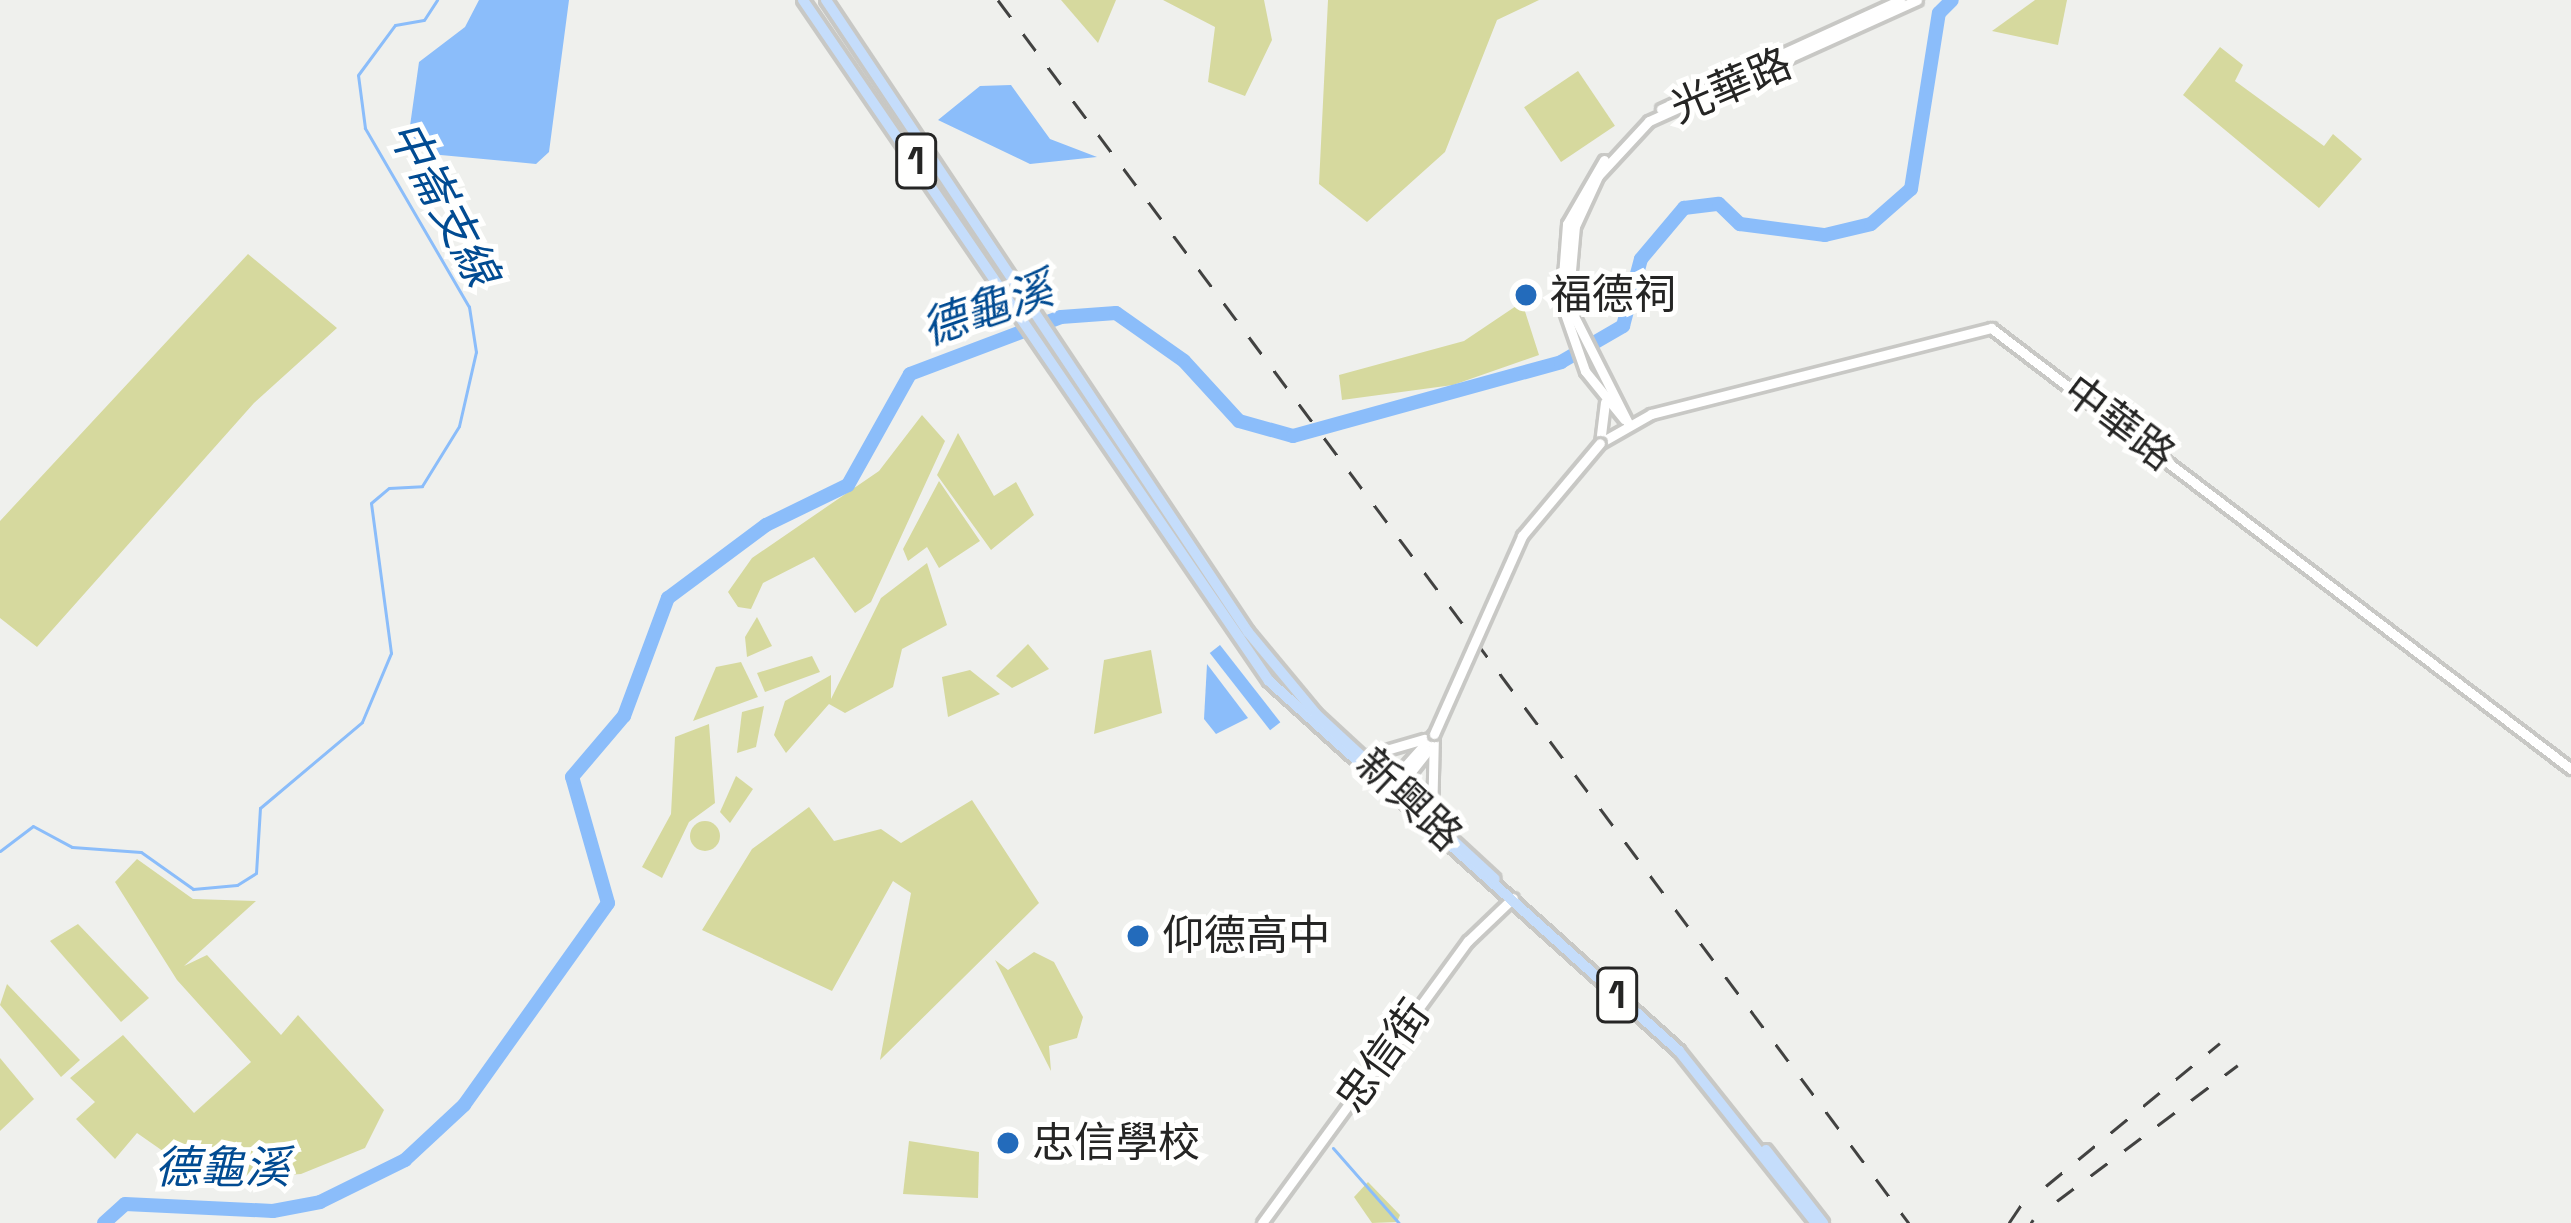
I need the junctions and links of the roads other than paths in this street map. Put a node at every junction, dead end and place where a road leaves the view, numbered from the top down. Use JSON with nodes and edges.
{"nodes":[{"id":1,"x":826,"y":0,"type":"edge"},
{"id":2,"x":1900,"y":0,"type":"edge"},
{"id":3,"x":1917,"y":0,"type":"edge"},
{"id":4,"x":804,"y":2,"type":"edge"},
{"id":5,"x":1580,"y":350,"type":"junction"},
{"id":6,"x":1600,"y":391,"type":"junction"},
{"id":7,"x":1628,"y":423,"type":"junction"},
{"id":8,"x":1600,"y":443,"type":"junction"},
{"id":9,"x":1434,"y":734,"type":"junction"},
{"id":10,"x":1362,"y":757,"type":"junction"},
{"id":11,"x":2571,"y":769,"type":"edge"},
{"id":12,"x":1391,"y":779,"type":"junction"},
{"id":13,"x":1403,"y":789,"type":"junction"},
{"id":14,"x":1388,"y":795,"type":"junction"},
{"id":15,"x":1432,"y":821,"type":"junction"},
{"id":16,"x":1512,"y":900,"type":"junction"},
{"id":17,"x":1262,"y":1223,"type":"edge"},
{"id":18,"x":1820,"y":1223,"type":"edge"}],
"edges":[{"from":1,"to":10,"type":"main road","name":"新興路","number":"1"},
{"from":2,"to":5,"type":"street","name":"光華路"},
{"from":3,"to":5,"type":"street","name":"光華路"},
{"from":4,"to":14,"type":"main road","name":"新興路","number":"1"},
{"from":5,"to":6,"type":"street","name":"光華路"},
{"from":5,"to":7,"type":"street","name":"光華路"},
{"from":6,"to":7,"type":"street","name":"光華路"},
{"from":6,"to":8,"type":"street"},
{"from":7,"to":8,"type":"street","name":"中華路"},
{"from":7,"to":11,"type":"street","name":"中華路"},
{"from":8,"to":9,"type":"street","name":"中華路","bridge":true},
{"from":9,"to":10,"type":"street"},
{"from":9,"to":12,"type":"street"},
{"from":9,"to":13,"type":"street"},
{"from":9,"to":15,"type":"street"},
{"from":10,"to":12,"type":"main road","name":"新興路","number":"1"},
{"from":12,"to":13,"type":"main road","name":"新興路","number":"1"},
{"from":12,"to":14,"type":"street"},
{"from":13,"to":14,"type":"street"},
{"from":13,"to":15,"type":"main road","name":"新興路","number":"1"},
{"from":14,"to":16,"type":"main road","name":"新興路","number":"1"},
{"from":15,"to":16,"type":"main road","name":"新興路","number":"1"},
{"from":16,"to":17,"type":"street","name":"忠信街"},
{"from":16,"to":18,"type":"main road","name":"新興路","number":"1"}]}
